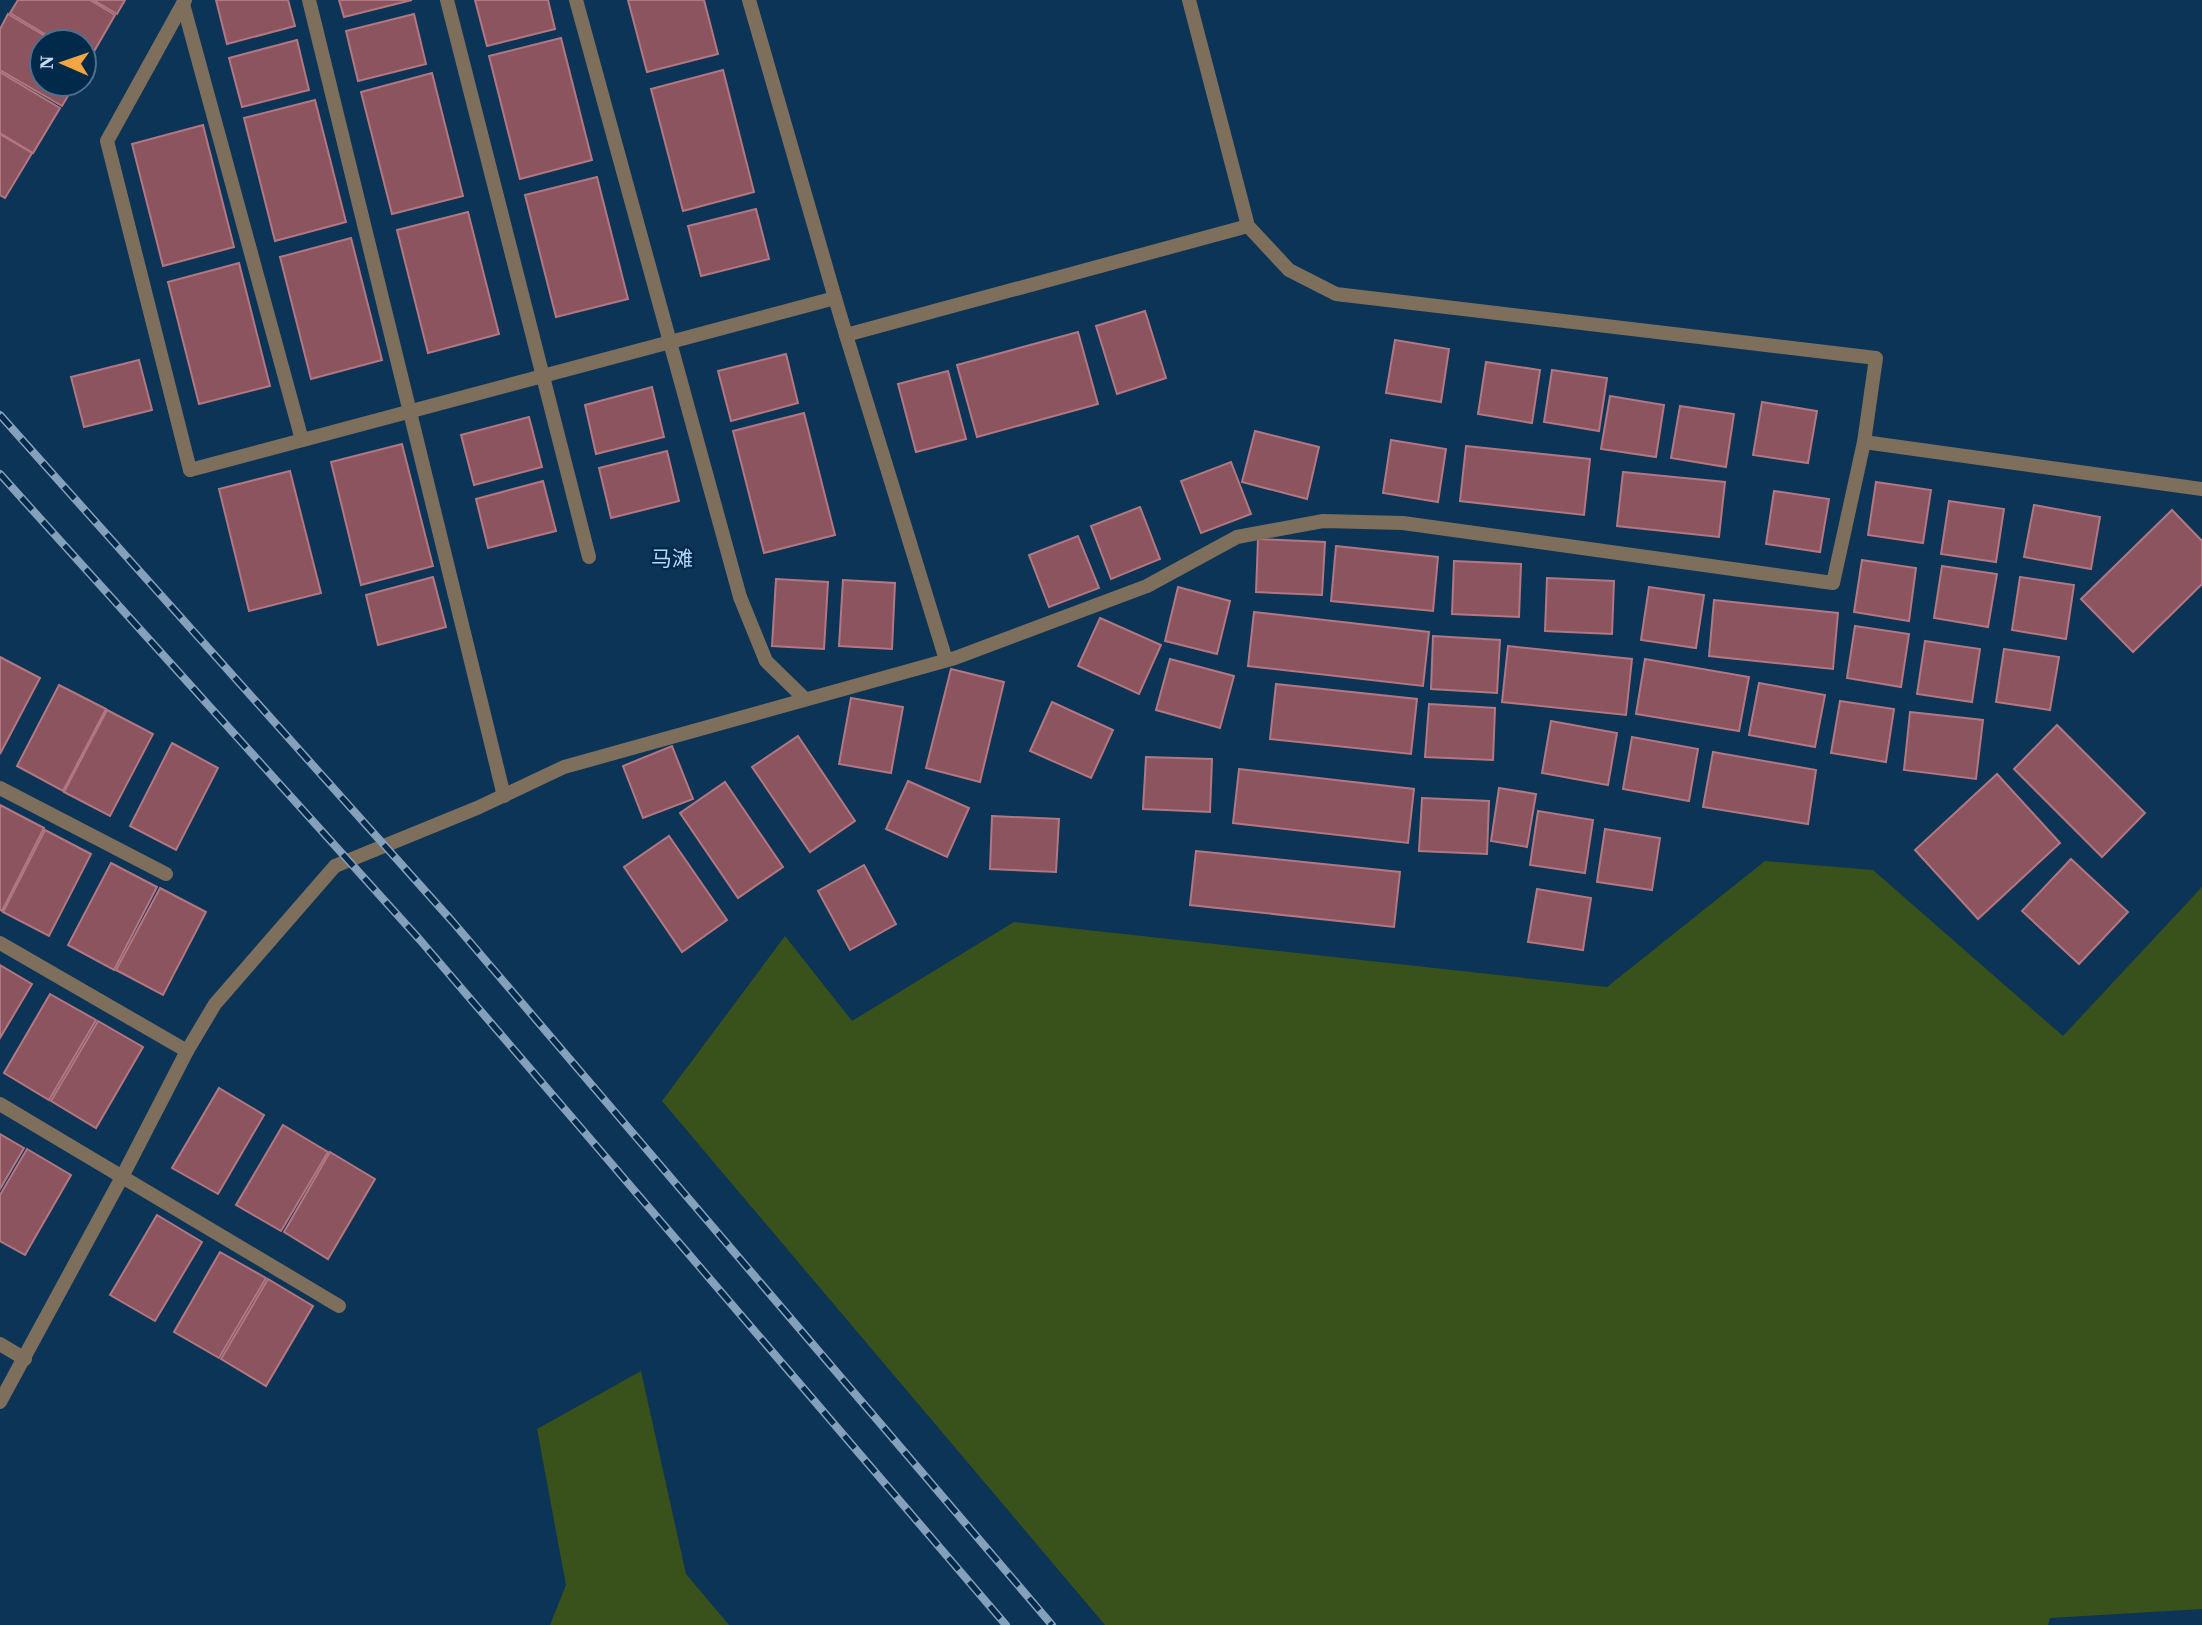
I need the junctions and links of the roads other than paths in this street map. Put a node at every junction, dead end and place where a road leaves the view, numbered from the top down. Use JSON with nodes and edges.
{"nodes":[{"id":1,"x":309,"y":0,"type":"edge"},
{"id":2,"x":447,"y":0,"type":"edge"},
{"id":3,"x":576,"y":0,"type":"edge"},
{"id":4,"x":749,"y":0,"type":"edge"},
{"id":5,"x":1189,"y":0,"type":"edge"},
{"id":6,"x":184,"y":2,"type":"edge"},
{"id":7,"x":1248,"y":226,"type":"junction"},
{"id":8,"x":835,"y":298,"type":"junction"},
{"id":9,"x":846,"y":335,"type":"junction"},
{"id":10,"x":670,"y":342,"type":"junction"},
{"id":11,"x":543,"y":376,"type":"junction"},
{"id":12,"x":410,"y":412,"type":"junction"},
{"id":13,"x":302,"y":440,"type":"junction"},
{"id":14,"x":1864,"y":442,"type":"junction"},
{"id":15,"x":2202,"y":489,"type":"edge"},
{"id":16,"x":590,"y":557,"type":"dead end"},
{"id":17,"x":946,"y":660,"type":"junction"},
{"id":18,"x":805,"y":699,"type":"junction"},
{"id":19,"x":0,"y":788,"type":"edge"},
{"id":20,"x":504,"y":796,"type":"junction"},
{"id":21,"x":166,"y":874,"type":"dead end"},
{"id":22,"x":0,"y":943,"type":"edge"},
{"id":23,"x":187,"y":1051,"type":"junction"},
{"id":24,"x":0,"y":1104,"type":"edge"},
{"id":25,"x":122,"y":1177,"type":"junction"},
{"id":26,"x":340,"y":1306,"type":"dead end"},
{"id":27,"x":0,"y":1345,"type":"edge"},
{"id":28,"x":25,"y":1359,"type":"junction"},
{"id":29,"x":0,"y":1402,"type":"edge"}],
"edges":[{"from":1,"to":12,"type":"street"},
{"from":2,"to":11,"type":"street"},
{"from":3,"to":10,"type":"street"},
{"from":4,"to":8,"type":"street"},
{"from":5,"to":7,"type":"street"},
{"from":6,"to":13,"type":"street"},
{"from":6,"to":13,"type":"street"},
{"from":7,"to":9,"type":"street"},
{"from":7,"to":14,"type":"street"},
{"from":8,"to":9,"type":"street"},
{"from":8,"to":10,"type":"street"},
{"from":9,"to":17,"type":"street"},
{"from":10,"to":11,"type":"street"},
{"from":10,"to":18,"type":"street"},
{"from":11,"to":12,"type":"street"},
{"from":11,"to":16,"type":"street"},
{"from":12,"to":13,"type":"street"},
{"from":12,"to":20,"type":"street"},
{"from":14,"to":15,"type":"street"},
{"from":14,"to":17,"type":"street"},
{"from":17,"to":18,"type":"street"},
{"from":18,"to":20,"type":"street"},
{"from":19,"to":21,"type":"street"},
{"from":20,"to":23,"type":"street"},
{"from":22,"to":23,"type":"street"},
{"from":23,"to":25,"type":"street"},
{"from":24,"to":25,"type":"street"},
{"from":25,"to":26,"type":"street"},
{"from":25,"to":28,"type":"street"},
{"from":27,"to":28,"type":"street"},
{"from":28,"to":29,"type":"street"}]}
